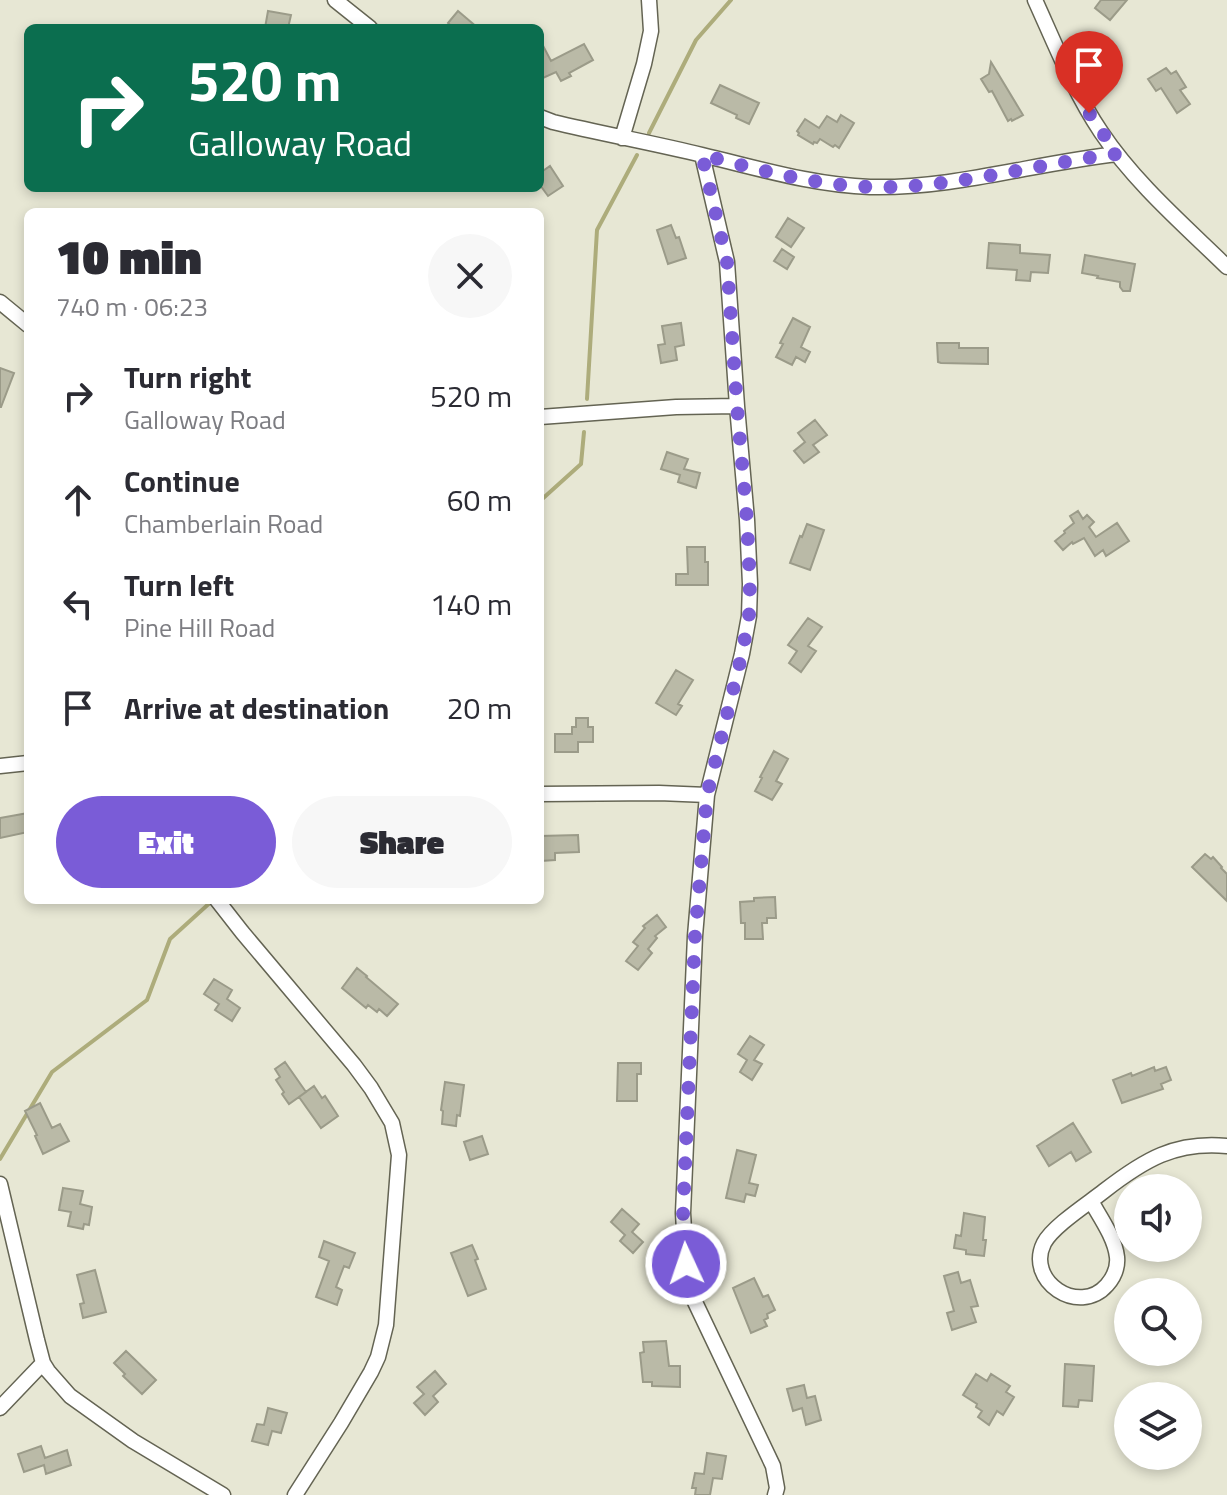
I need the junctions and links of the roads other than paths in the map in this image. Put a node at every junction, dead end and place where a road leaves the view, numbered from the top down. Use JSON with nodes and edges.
{"nodes":[{"id":1,"x":335,"y":0,"type":"edge"},
{"id":2,"x":649,"y":0,"type":"edge"},
{"id":3,"x":1035,"y":0,"type":"edge"},
{"id":4,"x":365,"y":24,"type":"edge"},
{"id":5,"x":544,"y":119,"type":"edge"},
{"id":6,"x":622,"y":138,"type":"junction"},
{"id":7,"x":1117,"y":154,"type":"junction"},
{"id":8,"x":702,"y":155,"type":"junction"},
{"id":9,"x":1227,"y":267,"type":"edge"},
{"id":10,"x":0,"y":302,"type":"edge"},
{"id":11,"x":24,"y":322,"type":"edge"},
{"id":12,"x":737,"y":406,"type":"junction"},
{"id":13,"x":544,"y":417,"type":"edge"},
{"id":14,"x":24,"y":763,"type":"edge"},
{"id":15,"x":0,"y":766,"type":"edge"},
{"id":16,"x":544,"y":794,"type":"edge"},
{"id":17,"x":707,"y":795,"type":"junction"},
{"id":18,"x":220,"y":904,"type":"edge"},
{"id":19,"x":1227,"y":1146,"type":"edge"},
{"id":20,"x":0,"y":1184,"type":"edge"},
{"id":21,"x":1091,"y":1201,"type":"junction"},
{"id":22,"x":43,"y":1363,"type":"junction"},
{"id":23,"x":0,"y":1408,"type":"edge"},
{"id":24,"x":223,"y":1495,"type":"edge"},
{"id":25,"x":295,"y":1495,"type":"edge"},
{"id":26,"x":775,"y":1495,"type":"edge"}],
"edges":[{"from":1,"to":4,"type":"street"},
{"from":2,"to":6,"type":"street"},
{"from":3,"to":7,"type":"street"},
{"from":5,"to":6,"type":"street"},
{"from":6,"to":8,"type":"street"},
{"from":7,"to":8,"type":"street"},
{"from":7,"to":9,"type":"street"},
{"from":8,"to":12,"type":"street"},
{"from":10,"to":11,"type":"street"},
{"from":12,"to":13,"type":"street"},
{"from":12,"to":17,"type":"street"},
{"from":14,"to":15,"type":"street"},
{"from":16,"to":17,"type":"street"},
{"from":17,"to":26,"type":"street"},
{"from":18,"to":25,"type":"street"},
{"from":19,"to":21,"type":"street"},
{"from":20,"to":22,"type":"street"},
{"from":21,"to":21,"type":"street"},
{"from":22,"to":23,"type":"street"},
{"from":22,"to":24,"type":"street"}]}
